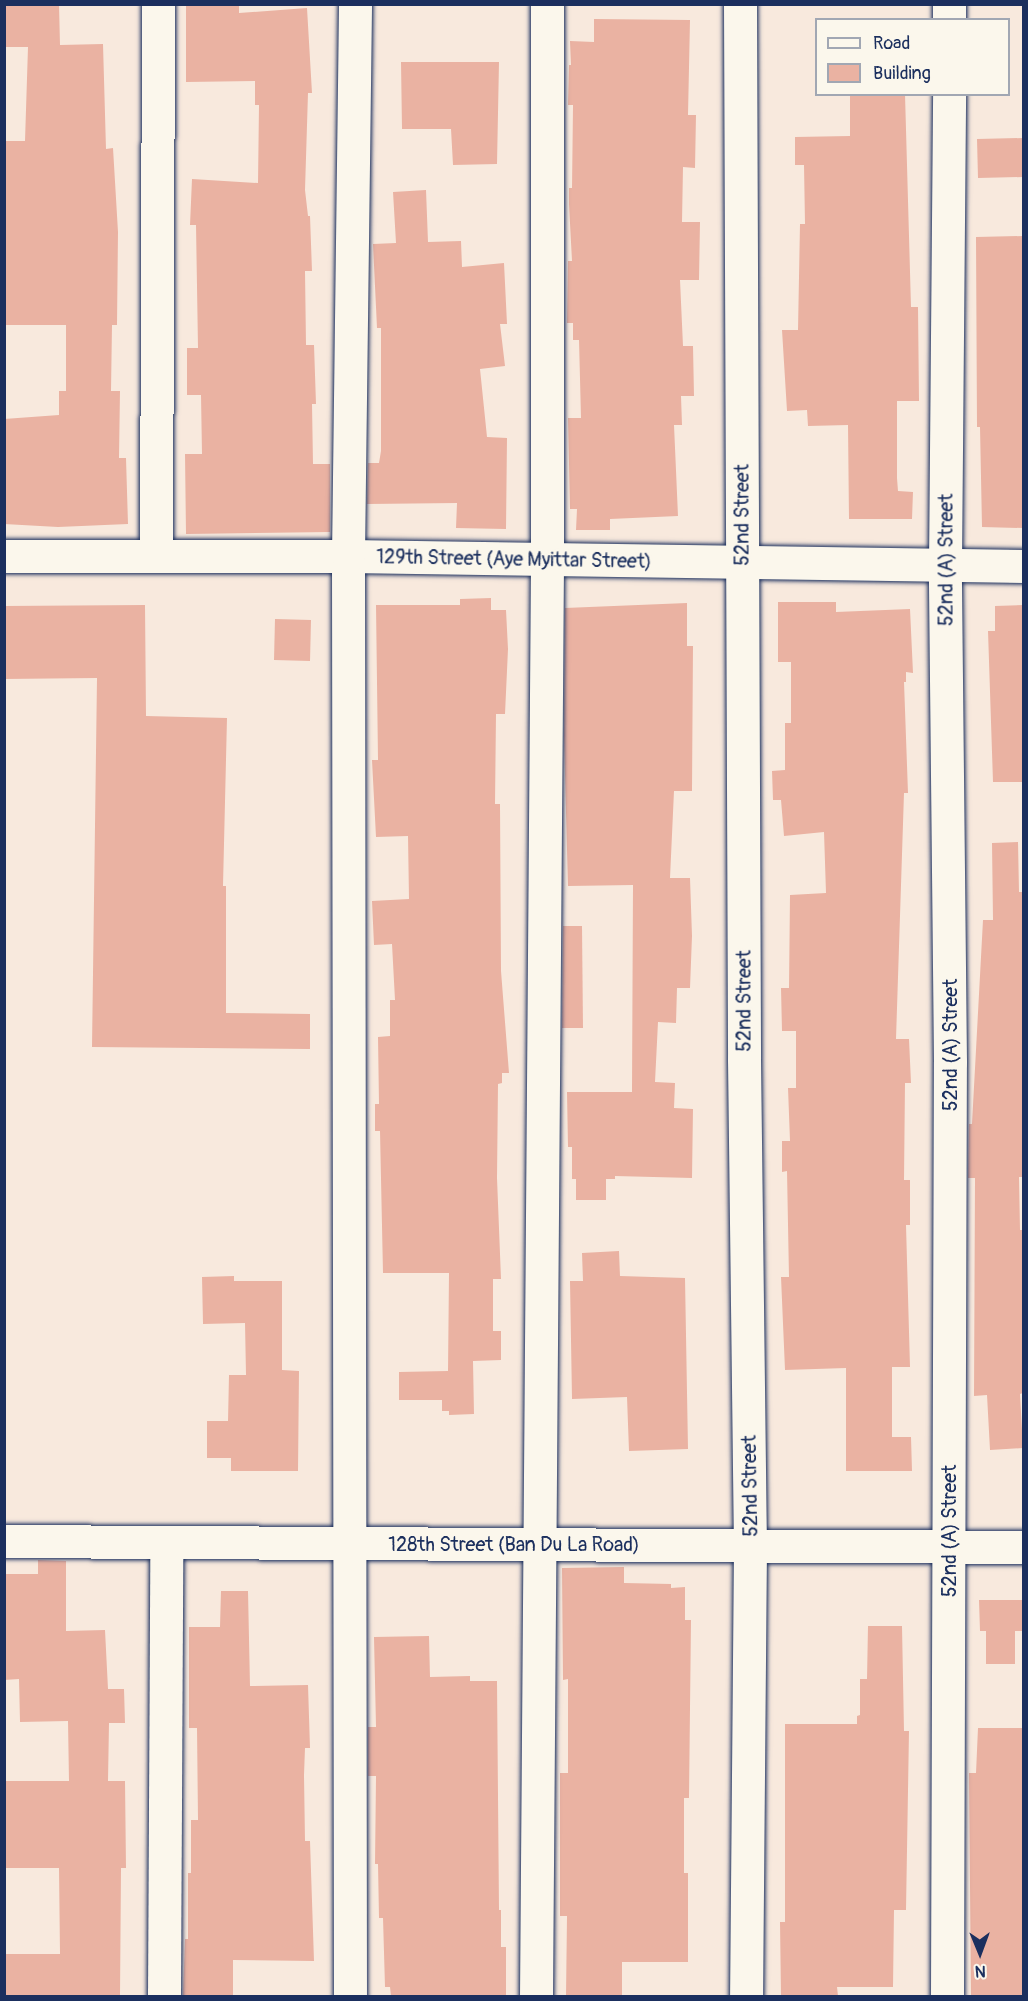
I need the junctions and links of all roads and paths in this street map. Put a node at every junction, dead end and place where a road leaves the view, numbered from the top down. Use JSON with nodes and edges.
{"nodes":[{"id":1,"x":158,"y":4,"type":"edge"},
{"id":2,"x":356,"y":4,"type":"edge"},
{"id":3,"x":547,"y":4,"type":"edge"},
{"id":4,"x":740,"y":4,"type":"edge"},
{"id":5,"x":949,"y":96,"type":"edge"},
{"id":6,"x":156,"y":555,"type":"junction"},
{"id":7,"x":4,"y":556,"type":"edge"},
{"id":8,"x":348,"y":556,"type":"junction"},
{"id":9,"x":547,"y":560,"type":"junction"},
{"id":10,"x":742,"y":562,"type":"junction"},
{"id":11,"x":945,"y":565,"type":"junction"},
{"id":12,"x":1023,"y":566,"type":"edge"},
{"id":13,"x":4,"y":1541,"type":"edge"},
{"id":14,"x":166,"y":1542,"type":"junction"},
{"id":15,"x":351,"y":1543,"type":"junction"},
{"id":16,"x":540,"y":1544,"type":"junction"},
{"id":17,"x":750,"y":1546,"type":"junction"},
{"id":18,"x":950,"y":1547,"type":"junction"},
{"id":19,"x":1023,"y":1547,"type":"edge"},
{"id":20,"x":164,"y":1996,"type":"edge"},
{"id":21,"x":350,"y":1996,"type":"edge"},
{"id":22,"x":536,"y":1996,"type":"edge"},
{"id":23,"x":746,"y":1996,"type":"edge"},
{"id":24,"x":946,"y":1996,"type":"edge"}],
"edges":[{"from":1,"to":6,"type":"street"},
{"from":2,"to":8,"type":"street"},
{"from":3,"to":9,"type":"street"},
{"from":4,"to":10,"type":"street","name":"52nd Street"},
{"from":5,"to":11,"type":"street","name":"52nd (A) Street"},
{"from":6,"to":7,"type":"street","name":"129th Street (Aye Myittar Street)"},
{"from":6,"to":8,"type":"street","name":"129th Street (Aye Myittar Street)"},
{"from":8,"to":9,"type":"street","name":"129th Street (Aye Myittar Street)"},
{"from":8,"to":15,"type":"street"},
{"from":9,"to":10,"type":"street","name":"129th Street (Aye Myittar Street)"},
{"from":9,"to":16,"type":"street"},
{"from":10,"to":11,"type":"street","name":"129th Street (Aye Myittar Street)"},
{"from":10,"to":17,"type":"street","name":"52nd Street"},
{"from":11,"to":12,"type":"street","name":"129th Street (Aye Myittar Street)"},
{"from":11,"to":18,"type":"street","name":"52nd (A) Street"},
{"from":13,"to":14,"type":"street","name":"128th Street (Ban Du La Road)"},
{"from":14,"to":15,"type":"street","name":"128th Street (Ban Du La Road)"},
{"from":14,"to":20,"type":"street"},
{"from":15,"to":16,"type":"street","name":"128th Street (Ban Du La Road)"},
{"from":15,"to":21,"type":"street"},
{"from":16,"to":17,"type":"street","name":"128th Street (Ban Du La Road)"},
{"from":16,"to":22,"type":"street"},
{"from":17,"to":18,"type":"street","name":"128th Street (Ban Du La Road)"},
{"from":17,"to":23,"type":"street","name":"52nd Street"},
{"from":18,"to":19,"type":"street","name":"128th Street (Ban Du La Road)"},
{"from":18,"to":24,"type":"street","name":"52nd (A) Street"}]}
